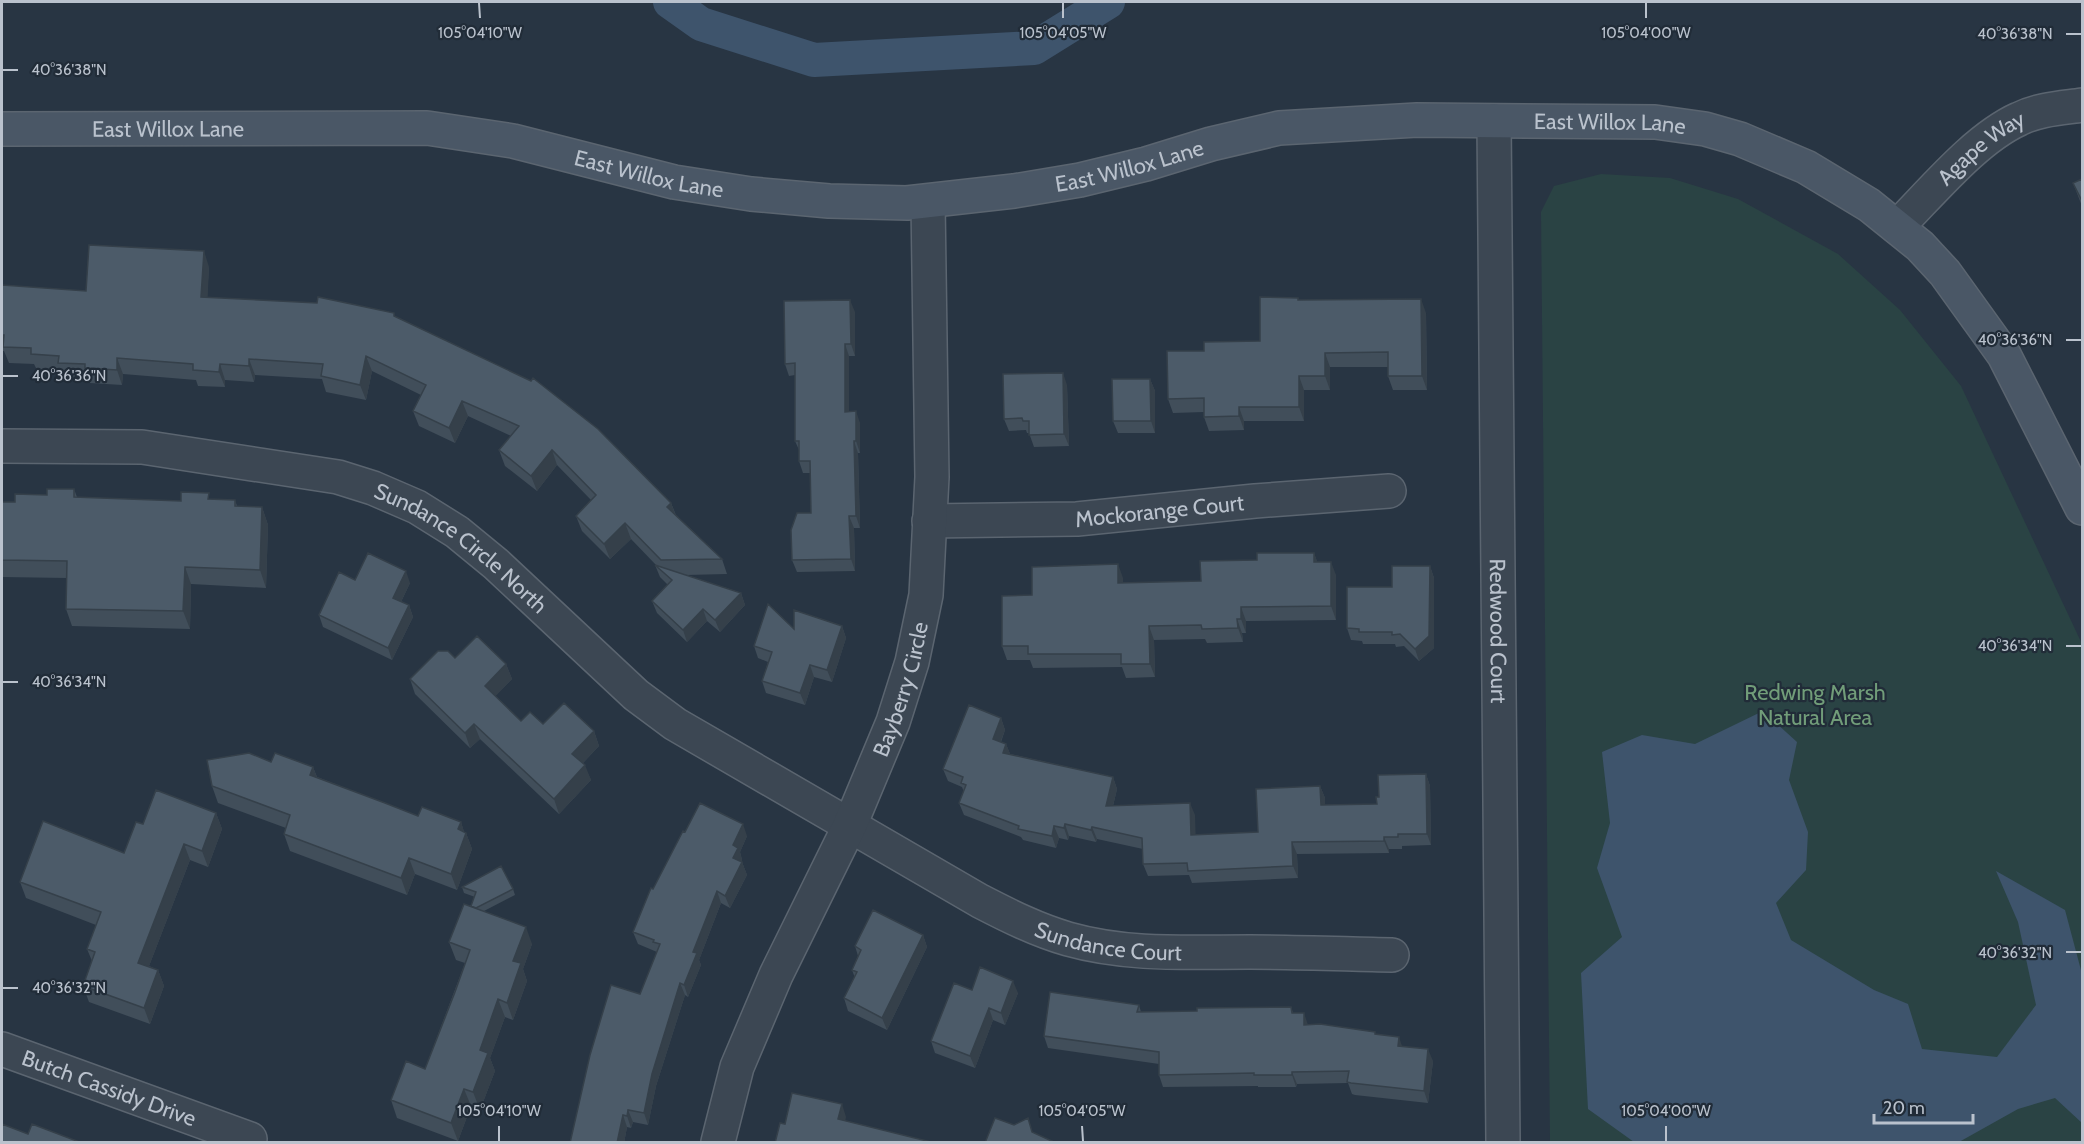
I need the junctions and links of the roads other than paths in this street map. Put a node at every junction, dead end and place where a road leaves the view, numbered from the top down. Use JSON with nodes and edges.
{"nodes":[{"id":1,"x":2082,"y":105,"type":"edge"},
{"id":2,"x":1494,"y":121,"type":"junction"},
{"id":3,"x":2,"y":129,"type":"edge"},
{"id":4,"x":927,"y":202,"type":"junction"},
{"id":5,"x":1897,"y":227,"type":"junction"},
{"id":6,"x":2,"y":446,"type":"edge"},
{"id":7,"x":1389,"y":491,"type":"dead end"},
{"id":8,"x":2082,"y":508,"type":"edge"},
{"id":9,"x":929,"y":521,"type":"junction"},
{"id":10,"x":850,"y":825,"type":"junction"},
{"id":11,"x":1392,"y":955,"type":"dead end"},
{"id":12,"x":2,"y":1049,"type":"edge"},
{"id":13,"x":250,"y":1139,"type":"dead end"},
{"id":14,"x":718,"y":1143,"type":"edge"},
{"id":15,"x":1503,"y":1143,"type":"edge"}],
"edges":[{"from":1,"to":5,"type":"street","name":"Agape Way"},
{"from":2,"to":4,"type":"main road","name":"East Willox Lane"},
{"from":2,"to":5,"type":"main road","name":"East Willox Lane"},
{"from":2,"to":15,"type":"street","name":"Redwood Court"},
{"from":3,"to":4,"type":"main road","name":"East Willox Lane"},
{"from":4,"to":9,"type":"street","name":"Bayberry Circle"},
{"from":5,"to":8,"type":"main road","name":"East Willox Lane"},
{"from":6,"to":10,"type":"street","name":"Sundance Circle North"},
{"from":7,"to":9,"type":"street","name":"Mockorange Court"},
{"from":9,"to":10,"type":"street","name":"Bayberry Circle"},
{"from":10,"to":11,"type":"street","name":"Sundance Court"},
{"from":10,"to":14,"type":"street","name":"Bayberry Circle"},
{"from":12,"to":13,"type":"street","name":"Butch Cassidy Drive"}]}
